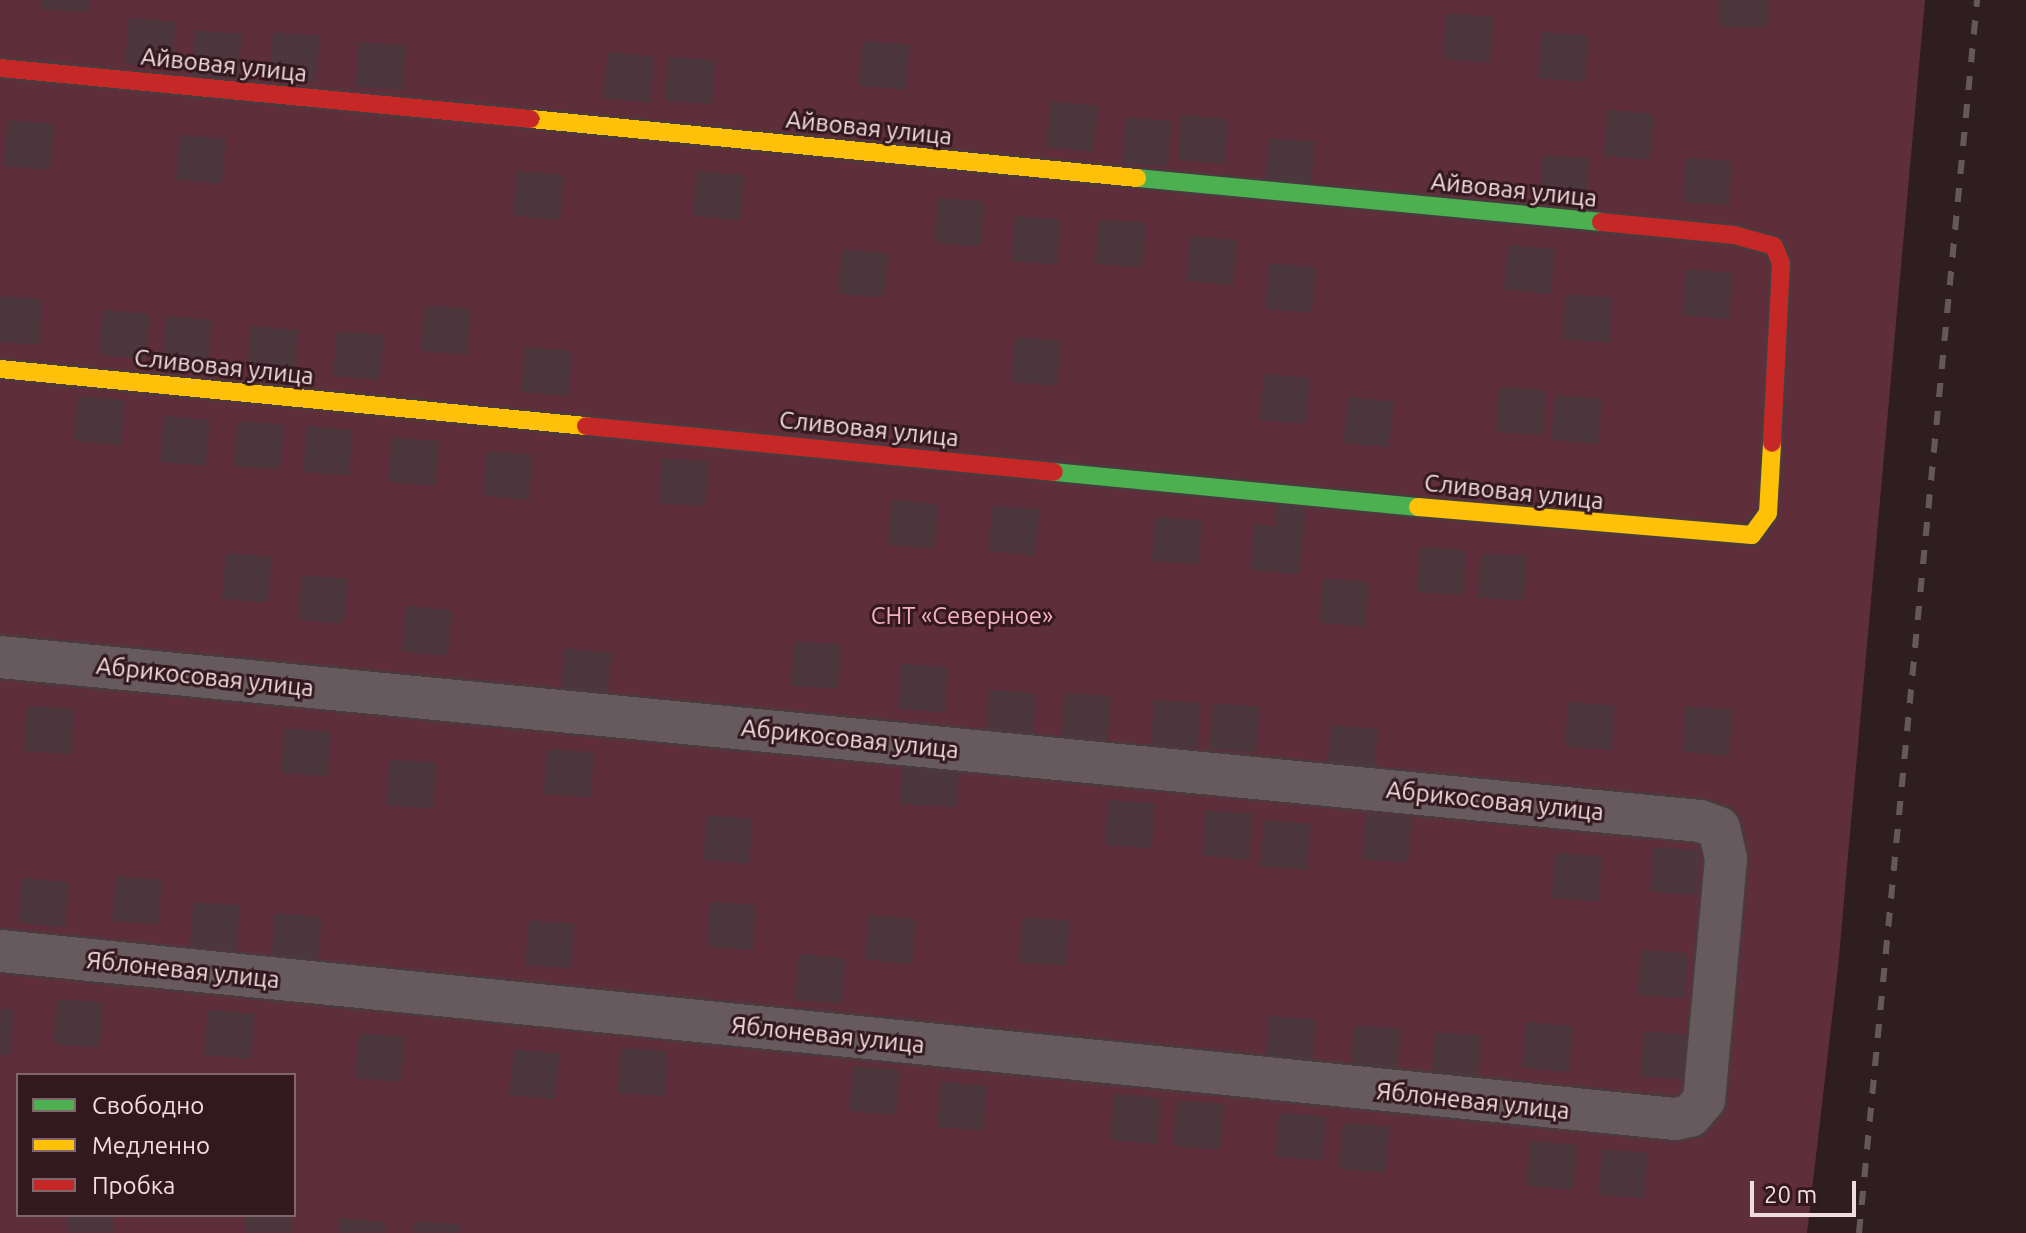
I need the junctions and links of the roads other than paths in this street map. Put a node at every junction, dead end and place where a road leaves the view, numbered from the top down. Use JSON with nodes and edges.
{"nodes":[{"id":1,"x":0,"y":68,"type":"edge"},
{"id":2,"x":0,"y":369,"type":"edge"},
{"id":3,"x":1734,"y":538,"type":"joint"},
{"id":4,"x":0,"y":657,"type":"edge"},
{"id":5,"x":1700,"y":821,"type":"joint"},
{"id":6,"x":0,"y":951,"type":"edge"}],
"edges":[{"from":1,"to":3,"type":"street","name":"Айвовая улица"},
{"from":2,"to":3,"type":"street","name":"Сливовая улица"},
{"from":4,"to":5,"type":"street","name":"Абрикосовая улица"},
{"from":5,"to":6,"type":"street","name":"Яблоневая улица"}]}
